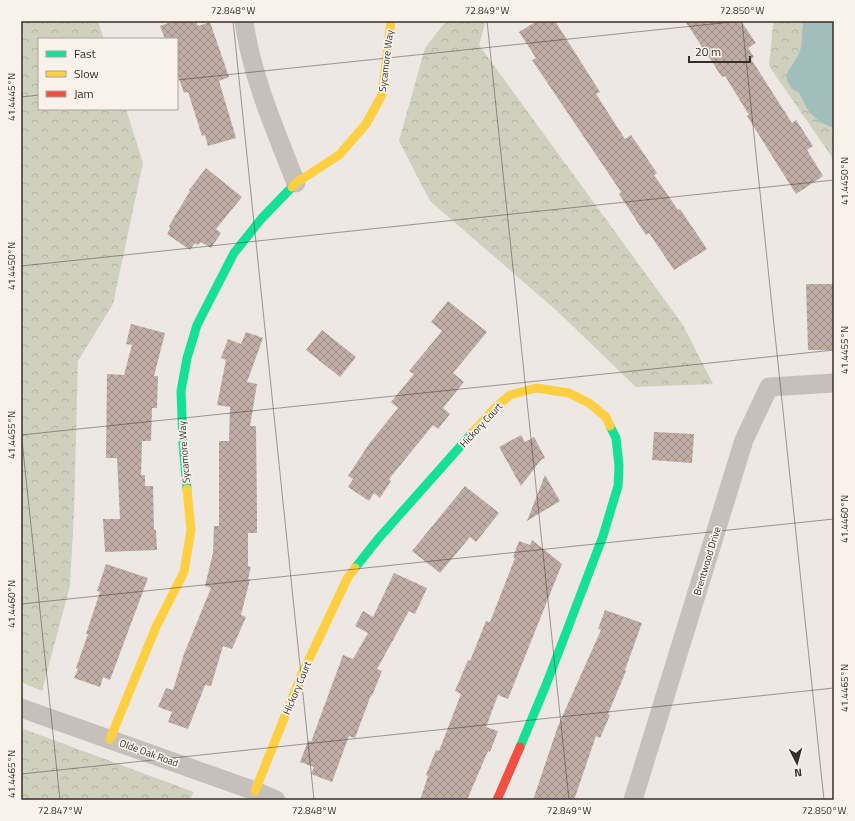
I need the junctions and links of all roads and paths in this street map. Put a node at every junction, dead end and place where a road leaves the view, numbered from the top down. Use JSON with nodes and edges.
{"nodes":[{"id":1,"x":244,"y":21,"type":"edge"},
{"id":2,"x":391,"y":21,"type":"edge"},
{"id":3,"x":296,"y":183,"type":"junction"},
{"id":4,"x":834,"y":384,"type":"edge"},
{"id":5,"x":21,"y":708,"type":"edge"},
{"id":6,"x":110,"y":739,"type":"junction"},
{"id":7,"x":255,"y":791,"type":"junction"},
{"id":8,"x":276,"y":800,"type":"edge"},
{"id":9,"x":497,"y":800,"type":"edge"},
{"id":10,"x":633,"y":800,"type":"edge"}],
"edges":[{"from":1,"to":3,"type":"street"},
{"from":2,"to":3,"type":"street","name":"Sycamore Way"},
{"from":3,"to":6,"type":"street","name":"Sycamore Way"},
{"from":4,"to":10,"type":"street","name":"Brentwood Drive"},
{"from":5,"to":6,"type":"street","name":"Olde Oak Road"},
{"from":6,"to":7,"type":"street","name":"Olde Oak Road"},
{"from":7,"to":8,"type":"street","name":"Olde Oak Road"},
{"from":7,"to":9,"type":"street","name":"Hickory Court"}]}
